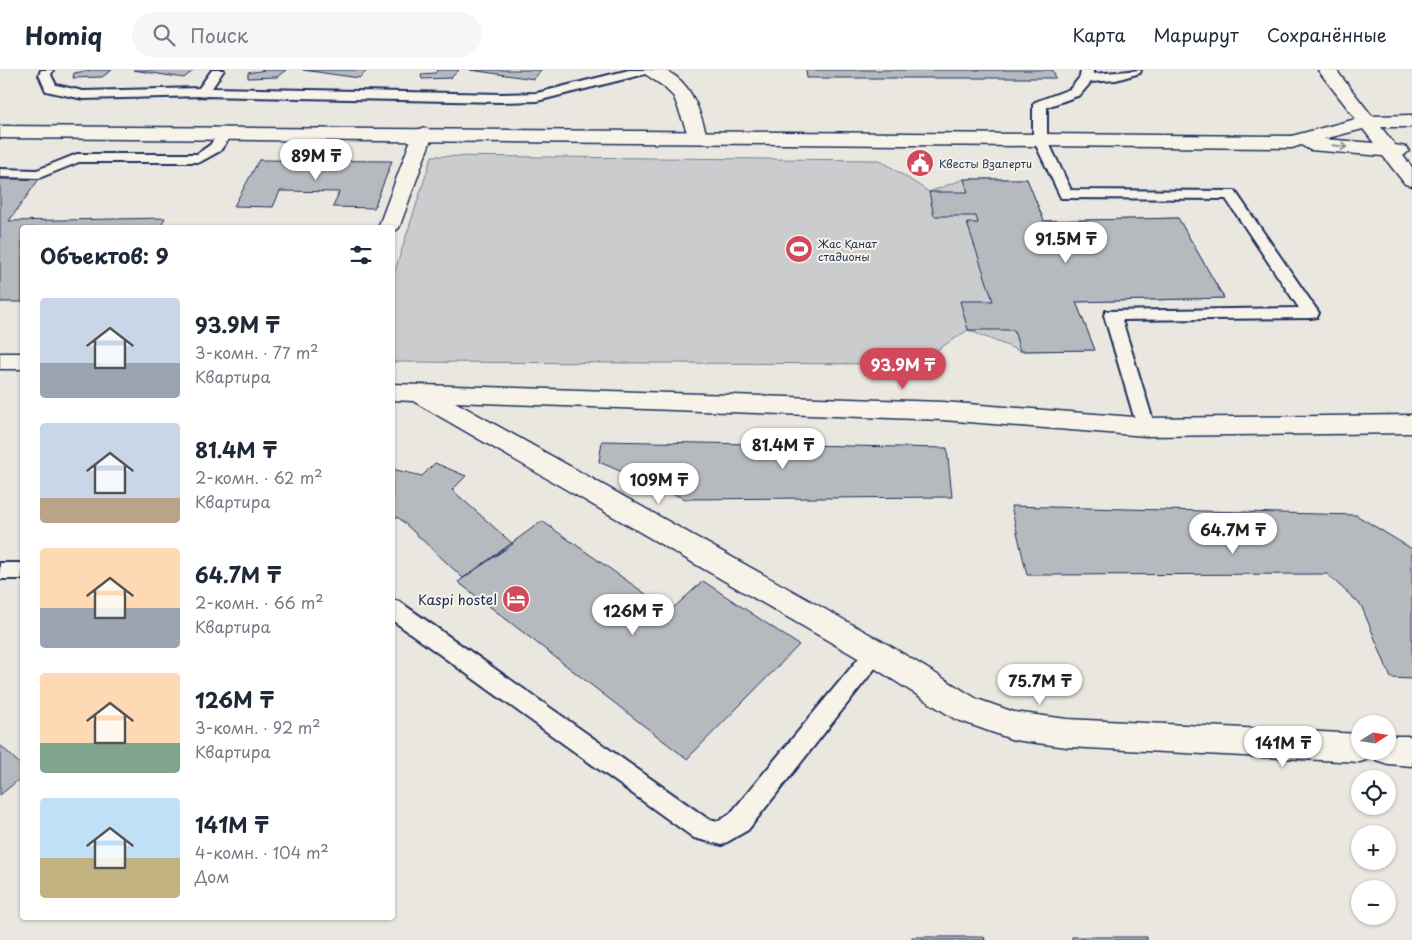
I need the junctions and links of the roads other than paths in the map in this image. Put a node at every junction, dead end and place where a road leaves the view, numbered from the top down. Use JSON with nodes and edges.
{"nodes":[{"id":1,"x":47,"y":70,"type":"edge"},
{"id":2,"x":218,"y":70,"type":"edge"},
{"id":3,"x":644,"y":70,"type":"edge"},
{"id":4,"x":648,"y":70,"type":"edge"},
{"id":5,"x":1136,"y":70,"type":"edge"},
{"id":6,"x":1327,"y":70,"type":"edge"},
{"id":7,"x":1087,"y":74,"type":"edge"},
{"id":8,"x":203,"y":92,"type":"junction"},
{"id":9,"x":1412,"y":121,"type":"edge"},
{"id":10,"x":1368,"y":122,"type":"junction"},
{"id":11,"x":0,"y":132,"type":"edge"},
{"id":12,"x":226,"y":133,"type":"junction"},
{"id":13,"x":423,"y":134,"type":"junction"},
{"id":14,"x":697,"y":136,"type":"junction"},
{"id":15,"x":1040,"y":139,"type":"junction"},
{"id":16,"x":1292,"y":142,"type":"junction"},
{"id":17,"x":1412,"y":150,"type":"edge"},
{"id":18,"x":1390,"y":151,"type":"junction"},
{"id":19,"x":0,"y":173,"type":"edge"},
{"id":20,"x":1412,"y":180,"type":"edge"},
{"id":21,"x":389,"y":225,"type":"edge"},
{"id":22,"x":0,"y":361,"type":"edge"},
{"id":23,"x":20,"y":361,"type":"edge"},
{"id":24,"x":395,"y":392,"type":"edge"},
{"id":25,"x":420,"y":394,"type":"junction"},
{"id":26,"x":1412,"y":424,"type":"edge"},
{"id":27,"x":1146,"y":427,"type":"junction"},
{"id":28,"x":0,"y":571,"type":"edge"},
{"id":29,"x":20,"y":571,"type":"edge"},
{"id":30,"x":395,"y":610,"type":"edge"},
{"id":31,"x":876,"y":653,"type":"junction"},
{"id":32,"x":1351,"y":748,"type":"edge"},
{"id":33,"x":1396,"y":750,"type":"edge"},
{"id":34,"x":1412,"y":751,"type":"edge"}],
"edges":[{"from":1,"to":8,"type":"lane"},
{"from":2,"to":8,"type":"lane"},
{"from":3,"to":8,"type":"lane"},
{"from":4,"to":14,"type":"street"},
{"from":5,"to":7,"type":"lane"},
{"from":6,"to":10,"type":"street"},
{"from":7,"to":15,"type":"lane"},
{"from":9,"to":10,"type":"street"},
{"from":10,"to":16,"type":"street"},
{"from":10,"to":18,"type":"street"},
{"from":11,"to":12,"type":"street"},
{"from":12,"to":13,"type":"street"},
{"from":12,"to":19,"type":"lane"},
{"from":13,"to":14,"type":"street"},
{"from":13,"to":21,"type":"street"},
{"from":14,"to":15,"type":"street"},
{"from":15,"to":16,"type":"street"},
{"from":15,"to":27,"type":"lane"},
{"from":16,"to":18,"type":"street","one_way":true},
{"from":17,"to":18,"type":"street"},
{"from":18,"to":20,"type":"street"},
{"from":22,"to":23,"type":"street"},
{"from":24,"to":25,"type":"street"},
{"from":25,"to":27,"type":"street"},
{"from":25,"to":31,"type":"street"},
{"from":26,"to":27,"type":"street"},
{"from":28,"to":29,"type":"lane"},
{"from":30,"to":31,"type":"lane"},
{"from":31,"to":32,"type":"street"},
{"from":33,"to":34,"type":"street"}]}
